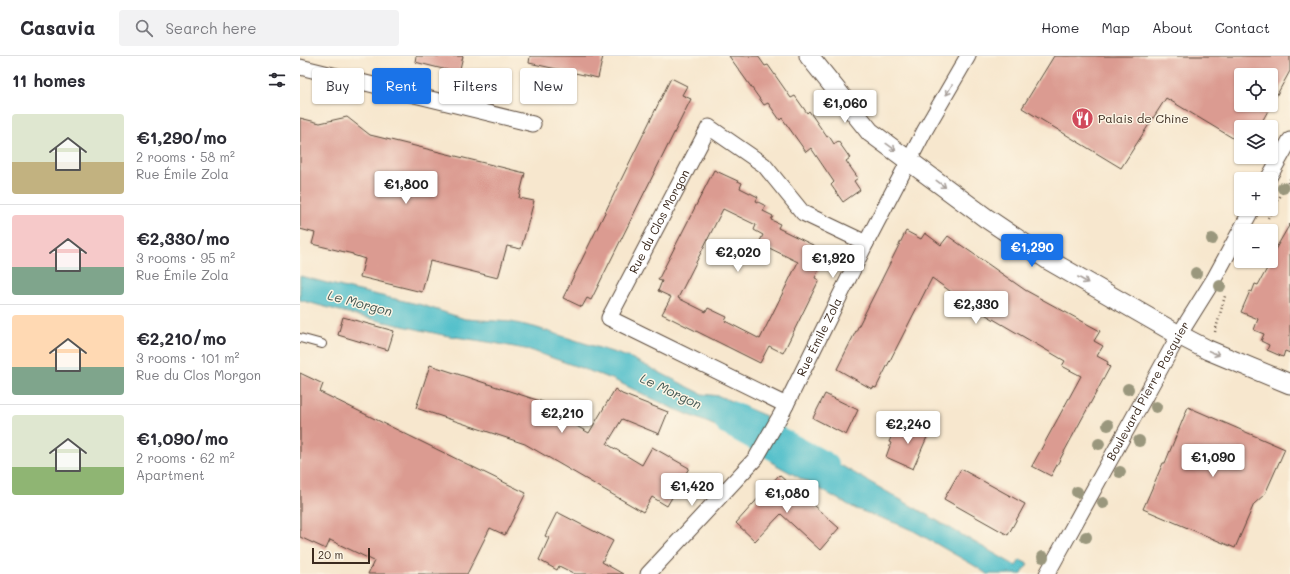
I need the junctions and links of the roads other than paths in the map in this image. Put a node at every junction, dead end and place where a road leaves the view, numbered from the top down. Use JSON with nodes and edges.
{"nodes":[{"id":1,"x":809,"y":56,"type":"edge"},
{"id":2,"x":968,"y":56,"type":"edge"},
{"id":3,"x":300,"y":67,"type":"edge"},
{"id":4,"x":532,"y":124,"type":"dead end"},
{"id":5,"x":1290,"y":140,"type":"edge"},
{"id":6,"x":910,"y":160,"type":"junction"},
{"id":7,"x":1272,"y":172,"type":"edge"},
{"id":8,"x":1248,"y":216,"type":"edge"},
{"id":9,"x":866,"y":243,"type":"junction"},
{"id":10,"x":1179,"y":335,"type":"junction"},
{"id":11,"x":300,"y":338,"type":"edge"},
{"id":12,"x":322,"y":344,"type":"dead end"},
{"id":13,"x":1290,"y":384,"type":"edge"},
{"id":14,"x":784,"y":408,"type":"junction"},
{"id":15,"x":648,"y":574,"type":"edge"},
{"id":16,"x":1047,"y":574,"type":"edge"}],
"edges":[{"from":1,"to":6,"type":"street","one_way":true},
{"from":2,"to":6,"type":"street","name":"Rue Émile Zola","one_way":true},
{"from":3,"to":4,"type":"street"},
{"from":5,"to":7,"type":"street"},
{"from":6,"to":9,"type":"street","name":"Rue Émile Zola"},
{"from":6,"to":10,"type":"street","one_way":true},
{"from":8,"to":10,"type":"street","name":"Boulevard Pierre Pasquier"},
{"from":9,"to":14,"type":"street","name":"Rue Émile Zola"},
{"from":9,"to":14,"type":"street","name":"Rue du Clos Morgon"},
{"from":10,"to":13,"type":"street","one_way":true},
{"from":10,"to":16,"type":"street","name":"Boulevard Pierre Pasquier"},
{"from":11,"to":12,"type":"lane"},
{"from":14,"to":15,"type":"street","name":"Rue Émile Zola"}]}
